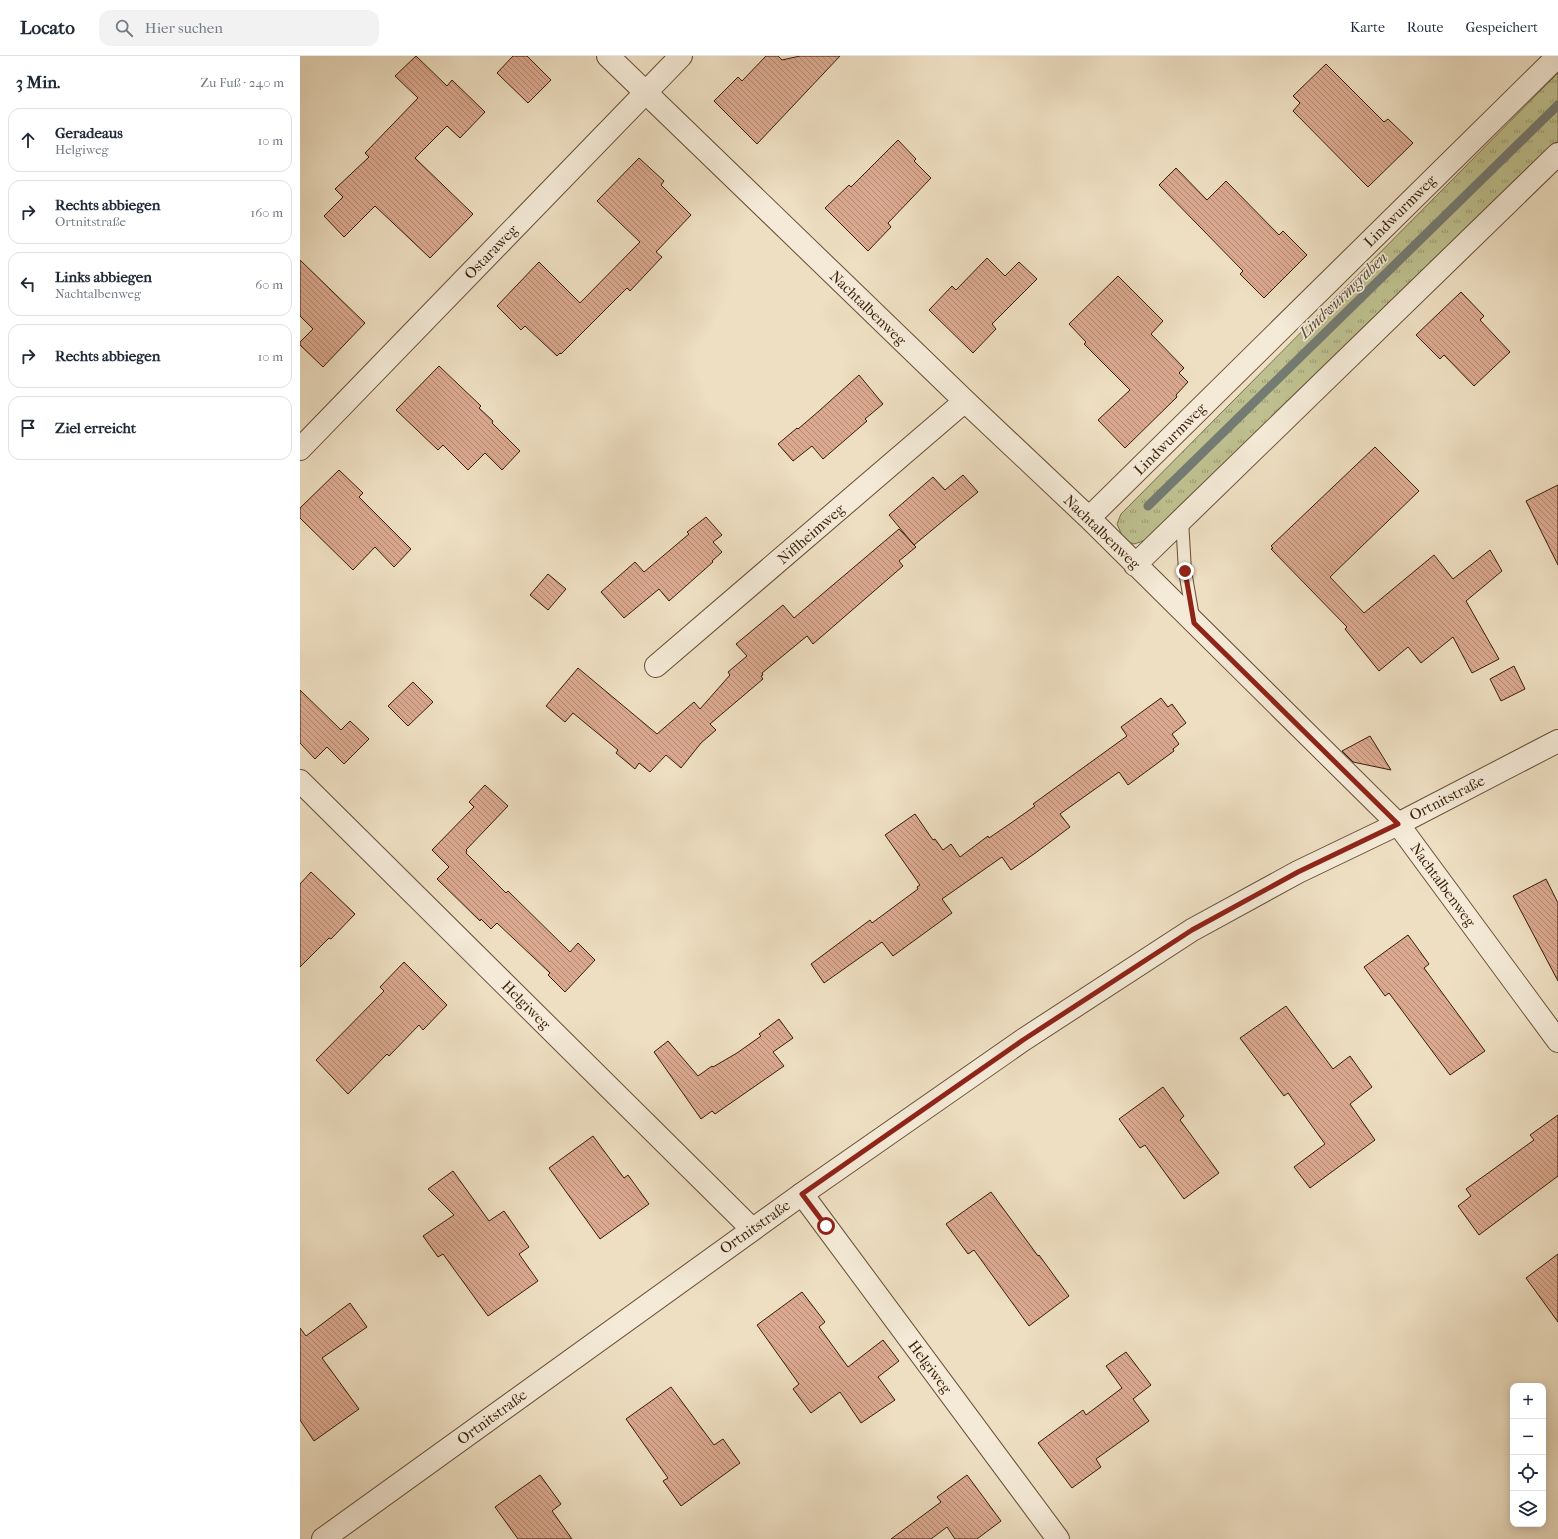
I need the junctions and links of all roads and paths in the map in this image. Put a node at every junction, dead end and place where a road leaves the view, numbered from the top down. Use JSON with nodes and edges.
{"nodes":[{"id":1,"x":608,"y":56,"type":"edge"},
{"id":2,"x":681,"y":56,"type":"edge"},
{"id":3,"x":1558,"y":56,"type":"edge"},
{"id":4,"x":646,"y":93,"type":"junction"},
{"id":5,"x":1558,"y":154,"type":"edge"},
{"id":6,"x":965,"y":401,"type":"junction"},
{"id":7,"x":300,"y":449,"type":"edge"},
{"id":8,"x":1089,"y":518,"type":"junction"},
{"id":9,"x":1182,"y":520,"type":"junction"},
{"id":10,"x":1135,"y":565,"type":"junction"},
{"id":11,"x":1194,"y":623,"type":"junction"},
{"id":12,"x":656,"y":666,"type":"dead end"},
{"id":13,"x":1558,"y":741,"type":"edge"},
{"id":14,"x":300,"y":781,"type":"edge"},
{"id":15,"x":1398,"y":824,"type":"junction"},
{"id":16,"x":1558,"y":1041,"type":"edge"},
{"id":17,"x":802,"y":1194,"type":"junction"},
{"id":18,"x":752,"y":1229,"type":"junction"},
{"id":19,"x":323,"y":1539,"type":"edge"},
{"id":20,"x":1058,"y":1539,"type":"edge"}],
"edges":[{"from":1,"to":4,"type":"street","name":"Nachtalbenweg"},
{"from":2,"to":4,"type":"street","name":"Ostaraweg"},
{"from":3,"to":8,"type":"street","name":"Lindwurmweg"},
{"from":4,"to":6,"type":"street","name":"Nachtalbenweg"},
{"from":4,"to":7,"type":"street","name":"Ostaraweg"},
{"from":5,"to":9,"type":"street"},
{"from":6,"to":8,"type":"street","name":"Nachtalbenweg"},
{"from":6,"to":12,"type":"street","name":"Niflheimweg"},
{"from":8,"to":10,"type":"street","name":"Nachtalbenweg"},
{"from":9,"to":10,"type":"street"},
{"from":9,"to":11,"type":"lane"},
{"from":10,"to":11,"type":"street","name":"Nachtalbenweg"},
{"from":11,"to":15,"type":"street","name":"Nachtalbenweg"},
{"from":13,"to":15,"type":"street","name":"Ortnitstraße"},
{"from":14,"to":18,"type":"street","name":"Helgiweg"},
{"from":15,"to":16,"type":"street","name":"Nachtalbenweg"},
{"from":15,"to":17,"type":"street","name":"Ortnitstraße"},
{"from":17,"to":18,"type":"street","name":"Ortnitstraße"},
{"from":17,"to":20,"type":"street","name":"Helgiweg"},
{"from":18,"to":19,"type":"street","name":"Ortnitstraße"}]}
